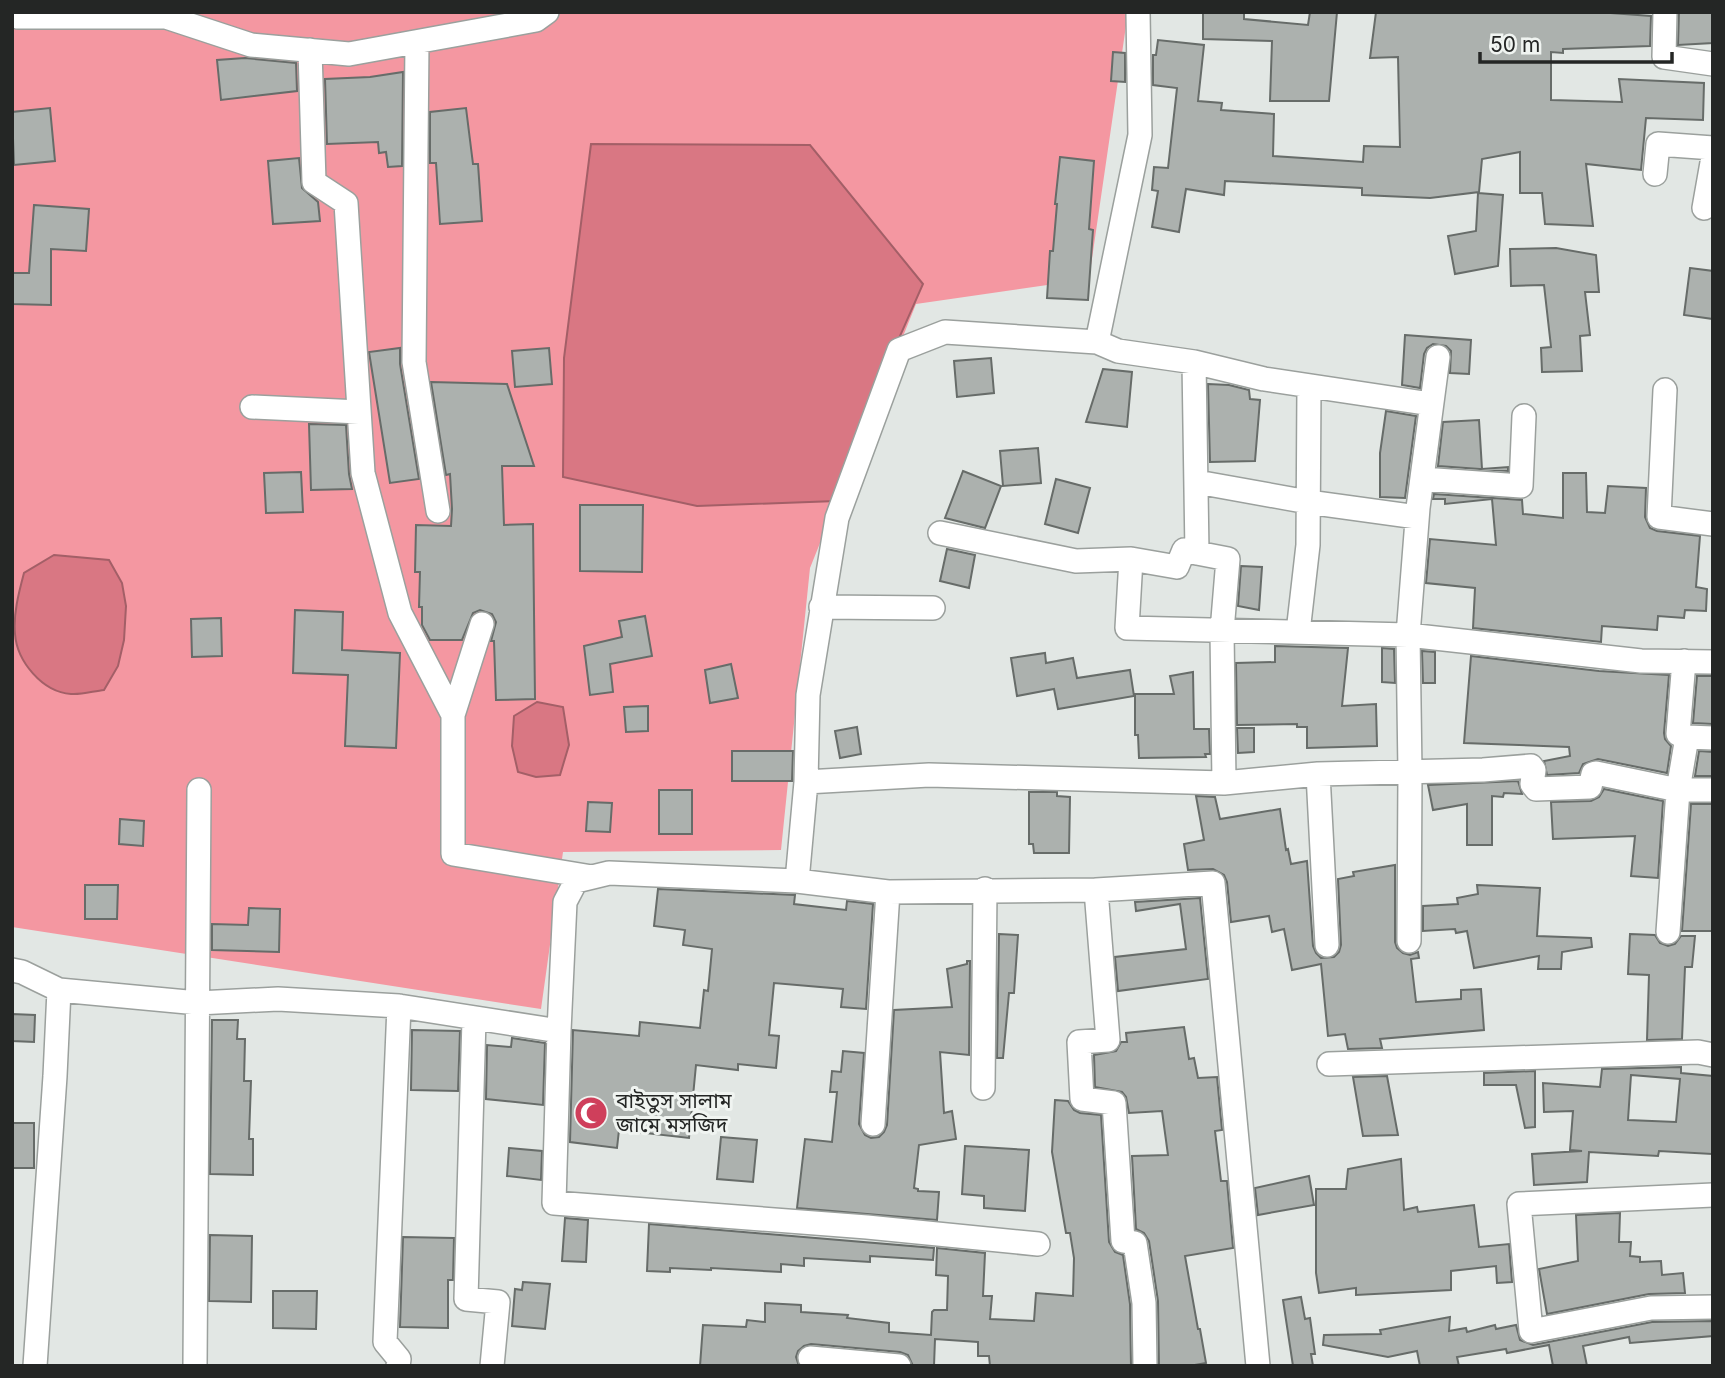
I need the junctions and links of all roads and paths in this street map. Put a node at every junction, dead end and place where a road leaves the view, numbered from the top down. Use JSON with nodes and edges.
{"nodes":[{"id":1,"x":547,"y":12,"type":"edge"},
{"id":2,"x":1138,"y":12,"type":"edge"},
{"id":3,"x":1665,"y":12,"type":"edge"},
{"id":4,"x":14,"y":19,"type":"edge"},
{"id":5,"x":418,"y":42,"type":"junction"},
{"id":6,"x":310,"y":50,"type":"junction"},
{"id":7,"x":1713,"y":64,"type":"edge"},
{"id":8,"x":1713,"y":148,"type":"edge"},
{"id":9,"x":1713,"y":157,"type":"edge"},
{"id":10,"x":1655,"y":174,"type":"dead end"},
{"id":11,"x":1704,"y":208,"type":"dead end"},
{"id":12,"x":1097,"y":342,"type":"junction"},
{"id":13,"x":1438,"y":357,"type":"dead end"},
{"id":14,"x":1194,"y":362,"type":"junction"},
{"id":15,"x":1309,"y":386,"type":"junction"},
{"id":16,"x":1665,"y":390,"type":"dead end"},
{"id":17,"x":1432,"y":404,"type":"junction"},
{"id":18,"x":252,"y":407,"type":"dead end"},
{"id":19,"x":359,"y":412,"type":"junction"},
{"id":20,"x":1524,"y":416,"type":"dead end"},
{"id":21,"x":1422,"y":479,"type":"junction"},
{"id":22,"x":1197,"y":482,"type":"junction"},
{"id":23,"x":1308,"y":502,"type":"junction"},
{"id":24,"x":438,"y":511,"type":"dead end"},
{"id":25,"x":1417,"y":517,"type":"junction"},
{"id":26,"x":1713,"y":524,"type":"edge"},
{"id":27,"x":940,"y":533,"type":"dead end"},
{"id":28,"x":1197,"y":553,"type":"junction"},
{"id":29,"x":1131,"y":559,"type":"junction"},
{"id":30,"x":821,"y":607,"type":"junction"},
{"id":31,"x":933,"y":608,"type":"dead end"},
{"id":32,"x":482,"y":624,"type":"dead end"},
{"id":33,"x":1222,"y":631,"type":"junction"},
{"id":34,"x":1298,"y":632,"type":"junction"},
{"id":35,"x":1408,"y":635,"type":"junction"},
{"id":36,"x":1684,"y":661,"type":"junction"},
{"id":37,"x":1713,"y":662,"type":"edge"},
{"id":38,"x":453,"y":715,"type":"junction"},
{"id":39,"x":1686,"y":737,"type":"junction"},
{"id":40,"x":1713,"y":738,"type":"edge"},
{"id":41,"x":1410,"y":772,"type":"junction"},
{"id":42,"x":1318,"y":774,"type":"junction"},
{"id":43,"x":806,"y":782,"type":"junction"},
{"id":44,"x":1224,"y":783,"type":"junction"},
{"id":45,"x":199,"y":790,"type":"dead end"},
{"id":46,"x":1678,"y":790,"type":"junction"},
{"id":47,"x":1713,"y":790,"type":"edge"},
{"id":48,"x":592,"y":877,"type":"junction"},
{"id":49,"x":797,"y":881,"type":"junction"},
{"id":50,"x":985,"y":890,"type":"junction"},
{"id":51,"x":1096,"y":890,"type":"junction"},
{"id":52,"x":888,"y":892,"type":"junction"},
{"id":53,"x":1668,"y":932,"type":"dead end"},
{"id":54,"x":1409,"y":941,"type":"dead end"},
{"id":55,"x":1327,"y":945,"type":"dead end"},
{"id":56,"x":12,"y":970,"type":"edge"},
{"id":57,"x":59,"y":990,"type":"junction"},
{"id":58,"x":198,"y":1003,"type":"junction"},
{"id":59,"x":399,"y":1006,"type":"junction"},
{"id":60,"x":474,"y":1019,"type":"junction"},
{"id":61,"x":559,"y":1031,"type":"junction"},
{"id":62,"x":1713,"y":1055,"type":"edge"},
{"id":63,"x":1329,"y":1064,"type":"dead end"},
{"id":64,"x":983,"y":1088,"type":"dead end"},
{"id":65,"x":873,"y":1124,"type":"dead end"},
{"id":66,"x":1713,"y":1195,"type":"edge"},
{"id":67,"x":1038,"y":1244,"type":"dead end"},
{"id":68,"x":1713,"y":1307,"type":"edge"},
{"id":69,"x":810,"y":1358,"type":"dead end"},
{"id":70,"x":35,"y":1366,"type":"edge"},
{"id":71,"x":195,"y":1366,"type":"edge"},
{"id":72,"x":398,"y":1366,"type":"edge"},
{"id":73,"x":492,"y":1366,"type":"edge"},
{"id":74,"x":899,"y":1366,"type":"edge"},
{"id":75,"x":1145,"y":1366,"type":"edge"},
{"id":76,"x":1258,"y":1366,"type":"edge"}],
"edges":[{"from":1,"to":5,"type":"street"},
{"from":2,"to":12,"type":"street"},
{"from":3,"to":7,"type":"street"},
{"from":4,"to":6,"type":"street"},
{"from":5,"to":6,"type":"street"},
{"from":5,"to":24,"type":"street"},
{"from":6,"to":19,"type":"street"},
{"from":8,"to":10,"type":"street"},
{"from":9,"to":11,"type":"street"},
{"from":12,"to":14,"type":"street"},
{"from":12,"to":30,"type":"street"},
{"from":13,"to":17,"type":"street"},
{"from":14,"to":15,"type":"street"},
{"from":14,"to":22,"type":"street"},
{"from":15,"to":17,"type":"street"},
{"from":15,"to":23,"type":"street"},
{"from":16,"to":26,"type":"street"},
{"from":17,"to":21,"type":"street"},
{"from":18,"to":19,"type":"street"},
{"from":19,"to":38,"type":"street"},
{"from":20,"to":21,"type":"street"},
{"from":21,"to":25,"type":"street"},
{"from":22,"to":23,"type":"street"},
{"from":22,"to":28,"type":"street"},
{"from":23,"to":25,"type":"street"},
{"from":23,"to":34,"type":"street"},
{"from":25,"to":35,"type":"street"},
{"from":27,"to":29,"type":"street"},
{"from":28,"to":29,"type":"street"},
{"from":28,"to":33,"type":"street"},
{"from":29,"to":33,"type":"street"},
{"from":30,"to":31,"type":"street"},
{"from":30,"to":43,"type":"street"},
{"from":32,"to":38,"type":"street"},
{"from":33,"to":34,"type":"street"},
{"from":33,"to":44,"type":"street"},
{"from":34,"to":35,"type":"street"},
{"from":35,"to":36,"type":"street"},
{"from":35,"to":41,"type":"street"},
{"from":36,"to":37,"type":"street"},
{"from":36,"to":39,"type":"street"},
{"from":38,"to":48,"type":"street"},
{"from":39,"to":40,"type":"street"},
{"from":39,"to":46,"type":"street"},
{"from":41,"to":42,"type":"street"},
{"from":41,"to":46,"type":"street"},
{"from":41,"to":54,"type":"street"},
{"from":42,"to":44,"type":"street"},
{"from":42,"to":55,"type":"street"},
{"from":43,"to":44,"type":"street"},
{"from":43,"to":49,"type":"street"},
{"from":45,"to":58,"type":"street"},
{"from":46,"to":47,"type":"street"},
{"from":46,"to":53,"type":"street"},
{"from":48,"to":49,"type":"street"},
{"from":48,"to":61,"type":"street"},
{"from":49,"to":52,"type":"street"},
{"from":50,"to":51,"type":"street"},
{"from":50,"to":52,"type":"street"},
{"from":50,"to":64,"type":"street"},
{"from":51,"to":75,"type":"street"},
{"from":51,"to":76,"type":"street"},
{"from":52,"to":65,"type":"street"},
{"from":56,"to":57,"type":"street"},
{"from":57,"to":58,"type":"street"},
{"from":57,"to":70,"type":"street"},
{"from":58,"to":59,"type":"street"},
{"from":58,"to":71,"type":"street"},
{"from":59,"to":60,"type":"street"},
{"from":59,"to":72,"type":"street"},
{"from":60,"to":61,"type":"street"},
{"from":60,"to":73,"type":"street"},
{"from":61,"to":67,"type":"street"},
{"from":62,"to":63,"type":"street"},
{"from":66,"to":68,"type":"street"},
{"from":69,"to":74,"type":"street"}]}
